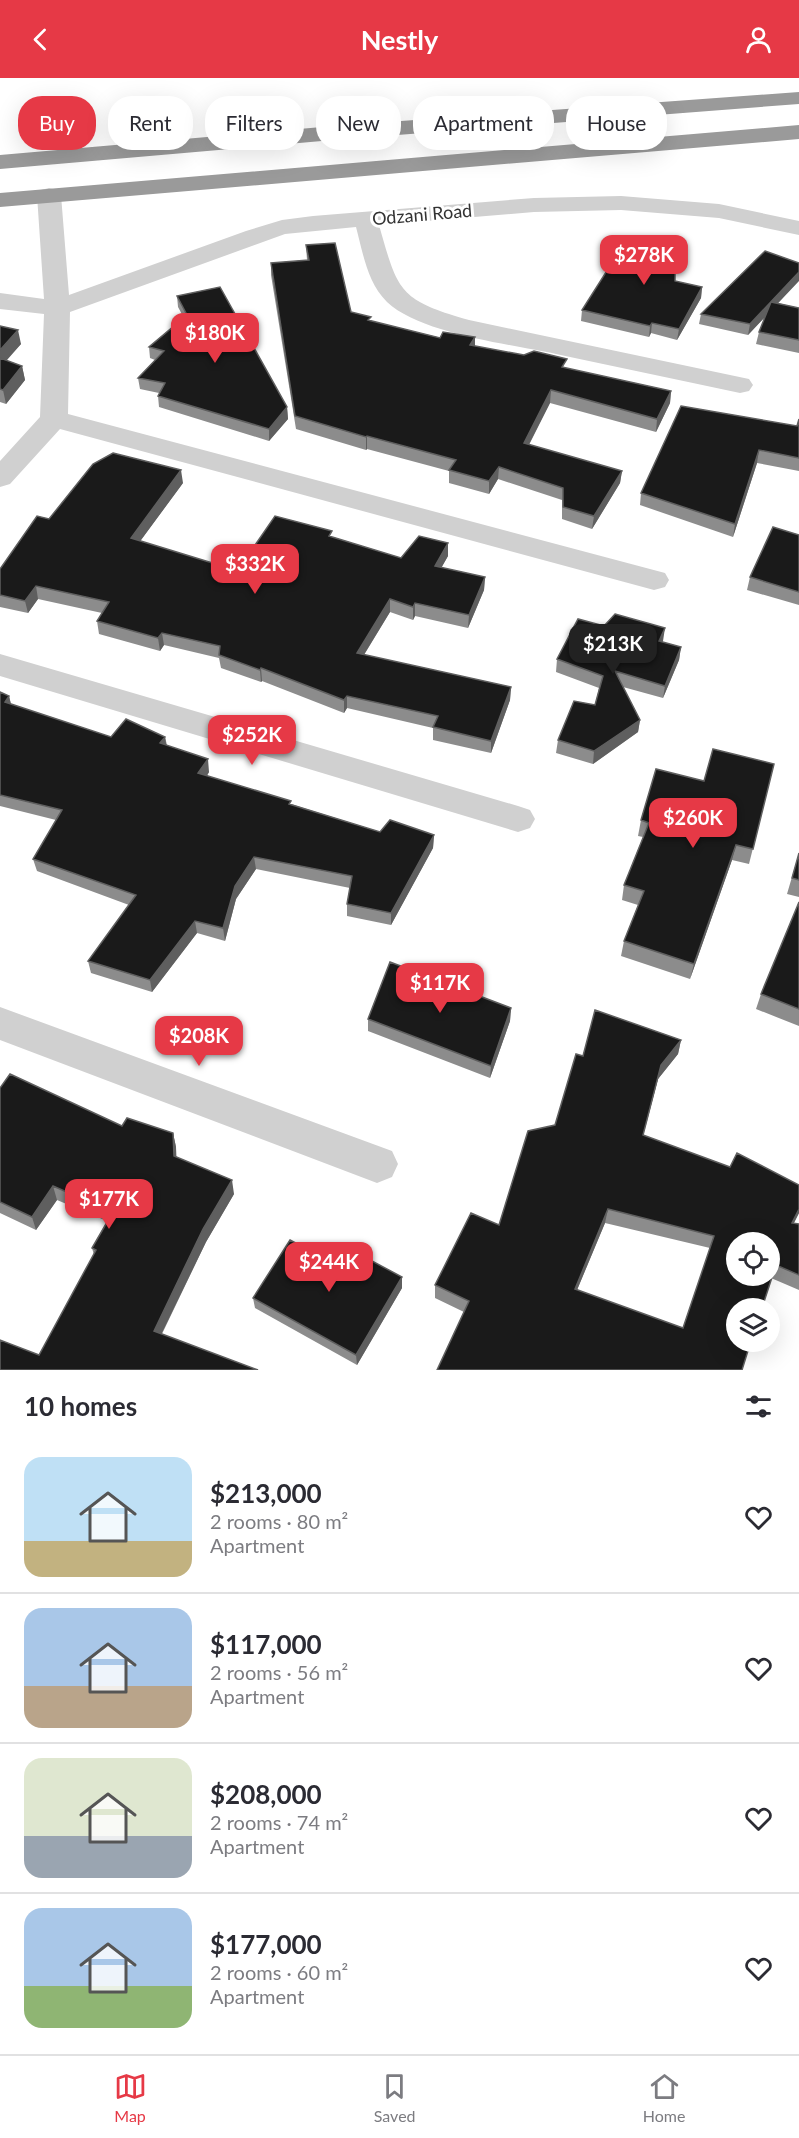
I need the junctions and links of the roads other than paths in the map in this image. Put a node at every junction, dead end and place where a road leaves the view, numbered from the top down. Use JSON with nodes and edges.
{"nodes":[{"id":1,"x":799,"y":98,"type":"edge"},
{"id":2,"x":799,"y":132,"type":"edge"},
{"id":3,"x":0,"y":162,"type":"edge"},
{"id":4,"x":49,"y":195,"type":"junction"},
{"id":5,"x":0,"y":200,"type":"edge"},
{"id":6,"x":366,"y":219,"type":"junction"},
{"id":7,"x":799,"y":228,"type":"edge"},
{"id":8,"x":0,"y":301,"type":"edge"},
{"id":9,"x":57,"y":308,"type":"junction"},
{"id":10,"x":740,"y":385,"type":"dead end"},
{"id":11,"x":54,"y":419,"type":"junction"},
{"id":12,"x":0,"y":478,"type":"edge"},
{"id":13,"x":654,"y":580,"type":"dead end"},
{"id":14,"x":0,"y":665,"type":"edge"},
{"id":15,"x":518,"y":819,"type":"dead end"},
{"id":16,"x":0,"y":1023,"type":"edge"},
{"id":17,"x":377,"y":1164,"type":"dead end"}],
"edges":[{"from":1,"to":3,"type":"highway"},
{"from":2,"to":4,"type":"highway"},
{"from":4,"to":5,"type":"highway"},
{"from":4,"to":9,"type":"street"},
{"from":6,"to":7,"type":"street","name":"Odzani Road"},
{"from":6,"to":9,"type":"street","name":"Odzani Road"},
{"from":6,"to":10,"type":"street"},
{"from":8,"to":9,"type":"street"},
{"from":9,"to":11,"type":"street"},
{"from":11,"to":12,"type":"street"},
{"from":11,"to":13,"type":"street"},
{"from":14,"to":15,"type":"street"},
{"from":16,"to":17,"type":"street"}]}
